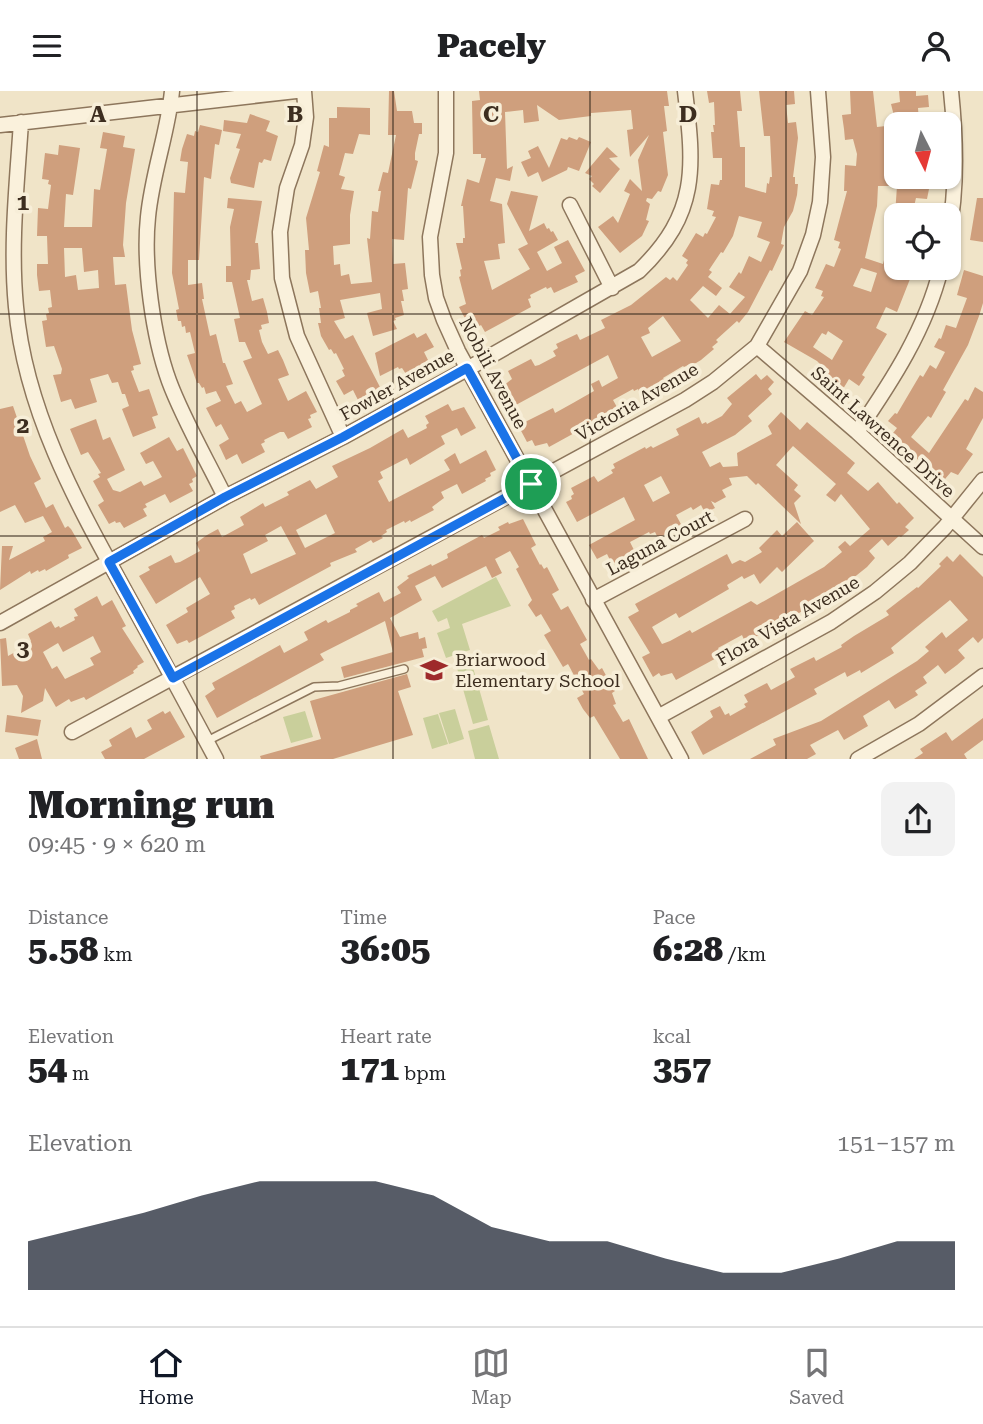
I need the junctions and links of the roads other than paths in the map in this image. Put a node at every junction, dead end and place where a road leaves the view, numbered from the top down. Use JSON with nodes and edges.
{"nodes":[{"id":1,"x":296,"y":91,"type":"edge"},
{"id":2,"x":304,"y":91,"type":"edge"},
{"id":3,"x":446,"y":91,"type":"edge"},
{"id":4,"x":685,"y":91,"type":"edge"},
{"id":5,"x":818,"y":91,"type":"edge"},
{"id":6,"x":951,"y":91,"type":"edge"},
{"id":7,"x":171,"y":98,"type":"edge"},
{"id":8,"x":21,"y":122,"type":"junction"},
{"id":9,"x":0,"y":125,"type":"edge"},
{"id":10,"x":952,"y":203,"type":"edge"},
{"id":11,"x":570,"y":205,"type":"dead end"},
{"id":12,"x":937,"y":280,"type":"edge"},
{"id":13,"x":612,"y":288,"type":"junction"},
{"id":14,"x":757,"y":346,"type":"junction"},
{"id":15,"x":467,"y":368,"type":"junction"},
{"id":16,"x":857,"y":432,"type":"junction"},
{"id":17,"x":343,"y":437,"type":"junction"},
{"id":18,"x":983,"y":480,"type":"edge"},
{"id":19,"x":531,"y":484,"type":"junction"},
{"id":20,"x":225,"y":497,"type":"junction"},
{"id":21,"x":745,"y":519,"type":"dead end"},
{"id":22,"x":951,"y":519,"type":"junction"},
{"id":23,"x":983,"y":547,"type":"edge"},
{"id":24,"x":109,"y":562,"type":"junction"},
{"id":25,"x":593,"y":600,"type":"junction"},
{"id":26,"x":0,"y":623,"type":"edge"},
{"id":27,"x":404,"y":669,"type":"dead end"},
{"id":28,"x":983,"y":676,"type":"edge"},
{"id":29,"x":173,"y":678,"type":"junction"},
{"id":30,"x":658,"y":717,"type":"junction"},
{"id":31,"x":72,"y":732,"type":"dead end"},
{"id":32,"x":207,"y":741,"type":"junction"},
{"id":33,"x":216,"y":759,"type":"edge"},
{"id":34,"x":681,"y":759,"type":"edge"},
{"id":35,"x":858,"y":759,"type":"edge"}],
"edges":[{"from":1,"to":7,"type":"street"},
{"from":2,"to":17,"type":"street"},
{"from":3,"to":15,"type":"street","name":"Nobili Avenue"},
{"from":4,"to":13,"type":"street","name":"Fowler Avenue"},
{"from":5,"to":14,"type":"street","name":"Victoria Avenue"},
{"from":6,"to":10,"type":"street"},
{"from":7,"to":8,"type":"street"},
{"from":7,"to":20,"type":"street"},
{"from":8,"to":9,"type":"street"},
{"from":8,"to":24,"type":"street"},
{"from":11,"to":13,"type":"street"},
{"from":12,"to":16,"type":"street"},
{"from":13,"to":15,"type":"street","name":"Fowler Avenue"},
{"from":14,"to":16,"type":"street","name":"Saint Lawrence Drive"},
{"from":14,"to":19,"type":"street","name":"Victoria Avenue"},
{"from":15,"to":17,"type":"street","name":"Fowler Avenue"},
{"from":15,"to":19,"type":"street","name":"Nobili Avenue"},
{"from":16,"to":22,"type":"street","name":"Saint Lawrence Drive"},
{"from":17,"to":20,"type":"street","name":"Fowler Avenue"},
{"from":18,"to":22,"type":"street","name":"Flora Vista Avenue"},
{"from":19,"to":25,"type":"street","name":"Nobili Avenue"},
{"from":19,"to":29,"type":"street","name":"Victoria Avenue"},
{"from":20,"to":24,"type":"street","name":"Fowler Avenue"},
{"from":21,"to":25,"type":"street","name":"Laguna Court"},
{"from":22,"to":23,"type":"street","name":"Saint Lawrence Drive"},
{"from":22,"to":30,"type":"street","name":"Flora Vista Avenue"},
{"from":24,"to":26,"type":"street","name":"Fowler Avenue"},
{"from":24,"to":29,"type":"street"},
{"from":25,"to":30,"type":"street","name":"Nobili Avenue"},
{"from":27,"to":32,"type":"lane"},
{"from":28,"to":35,"type":"street"},
{"from":29,"to":31,"type":"street","name":"Victoria Avenue"},
{"from":29,"to":32,"type":"street"},
{"from":30,"to":34,"type":"street","name":"Nobili Avenue"},
{"from":32,"to":33,"type":"street"}]}
